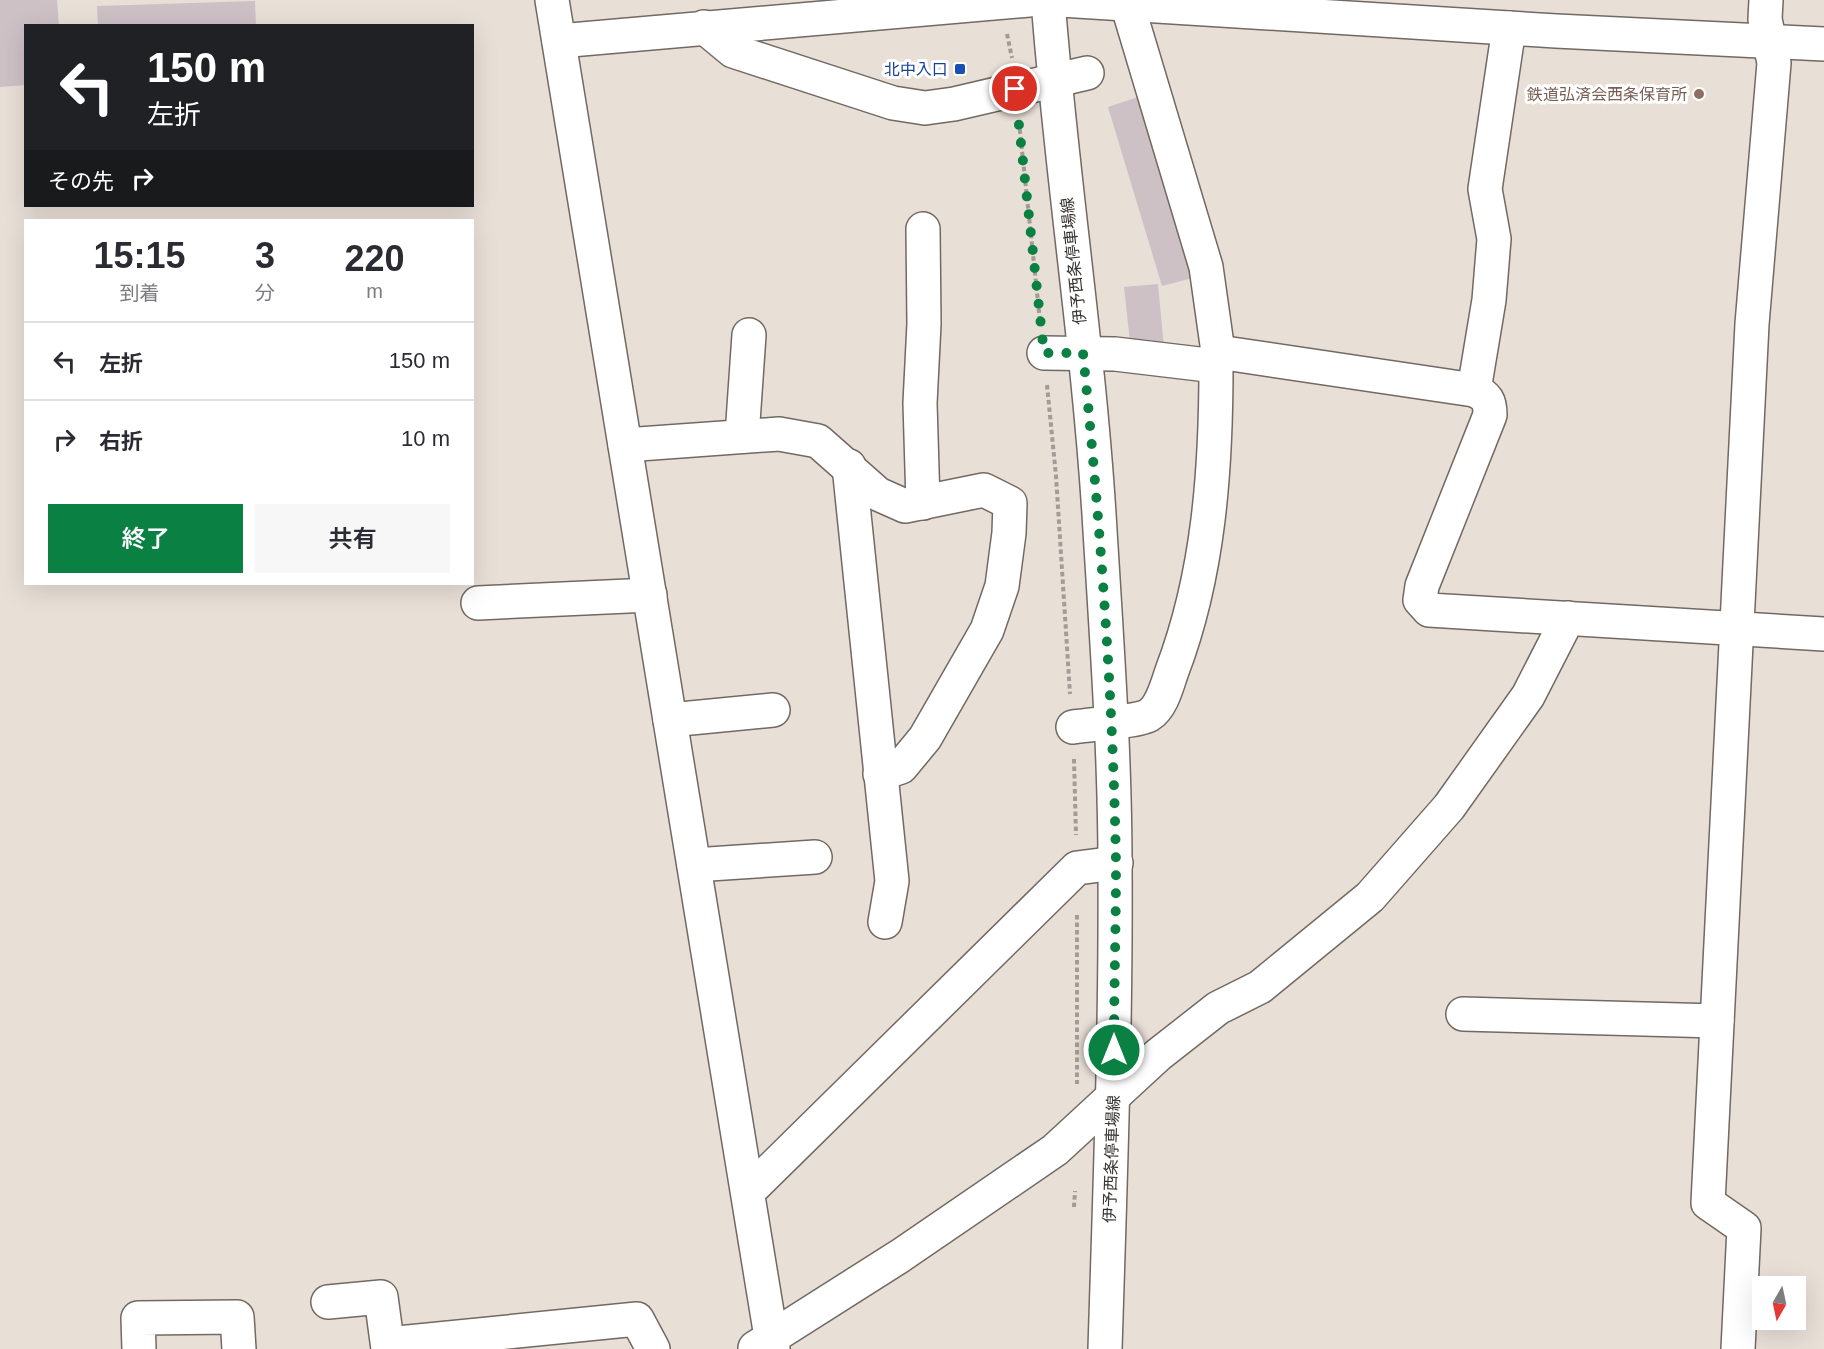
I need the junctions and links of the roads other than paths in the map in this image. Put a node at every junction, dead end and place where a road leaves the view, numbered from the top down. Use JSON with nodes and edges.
{"nodes":[{"id":1,"x":552,"y":0,"type":"edge"},
{"id":2,"x":1029,"y":0,"type":"edge"},
{"id":3,"x":1048,"y":0,"type":"edge"},
{"id":4,"x":1061,"y":0,"type":"edge"},
{"id":5,"x":1766,"y":0,"type":"edge"},
{"id":6,"x":995,"y":1,"type":"edge"},
{"id":7,"x":1126,"y":2,"type":"edge"},
{"id":8,"x":819,"y":8,"type":"edge"},
{"id":9,"x":704,"y":27,"type":"junction"},
{"id":10,"x":1509,"y":28,"type":"junction"},
{"id":11,"x":559,"y":40,"type":"junction"},
{"id":12,"x":1769,"y":41,"type":"junction"},
{"id":13,"x":1824,"y":44,"type":"edge"},
{"id":14,"x":1087,"y":73,"type":"dead end"},
{"id":15,"x":1054,"y":82,"type":"junction"},
{"id":16,"x":923,"y":229,"type":"dead end"},
{"id":17,"x":749,"y":335,"type":"dead end"},
{"id":18,"x":1044,"y":353,"type":"road end"},
{"id":19,"x":1083,"y":353,"type":"junction"},
{"id":20,"x":1217,"y":359,"type":"junction"},
{"id":21,"x":1474,"y":390,"type":"junction"},
{"id":22,"x":742,"y":436,"type":"junction"},
{"id":23,"x":625,"y":445,"type":"junction"},
{"id":24,"x":849,"y":466,"type":"junction"},
{"id":25,"x":923,"y":503,"type":"junction"},
{"id":26,"x":650,"y":595,"type":"junction"},
{"id":27,"x":478,"y":603,"type":"dead end"},
{"id":28,"x":1568,"y":618,"type":"junction"},
{"id":29,"x":1737,"y":629,"type":"junction"},
{"id":30,"x":1824,"y":634,"type":"edge"},
{"id":31,"x":773,"y":710,"type":"dead end"},
{"id":32,"x":670,"y":720,"type":"junction"},
{"id":33,"x":1110,"y":722,"type":"junction"},
{"id":34,"x":1072,"y":727,"type":"road end"},
{"id":35,"x":880,"y":774,"type":"junction"},
{"id":36,"x":815,"y":857,"type":"dead end"},
{"id":37,"x":1116,"y":863,"type":"junction"},
{"id":38,"x":694,"y":865,"type":"junction"},
{"id":39,"x":885,"y":922,"type":"dead end"},
{"id":40,"x":1463,"y":1014,"type":"dead end"},
{"id":41,"x":1717,"y":1020,"type":"junction"},
{"id":42,"x":1114,"y":1096,"type":"junction"},
{"id":43,"x":748,"y":1192,"type":"junction"},
{"id":44,"x":328,"y":1302,"type":"dead end"},
{"id":45,"x":766,"y":1345,"type":"edge"},
{"id":46,"x":388,"y":1346,"type":"edge"},
{"id":47,"x":139,"y":1349,"type":"edge"},
{"id":48,"x":239,"y":1349,"type":"edge"},
{"id":49,"x":653,"y":1349,"type":"edge"},
{"id":50,"x":1105,"y":1349,"type":"edge"},
{"id":51,"x":1738,"y":1349,"type":"edge"}],
"edges":[{"from":1,"to":11,"type":"street"},
{"from":2,"to":6,"type":"street"},
{"from":3,"to":15,"type":"street","name":"伊予西条停車場線"},
{"from":4,"to":7,"type":"street"},
{"from":5,"to":12,"type":"street"},
{"from":6,"to":8,"type":"street"},
{"from":7,"to":10,"type":"street"},
{"from":7,"to":20,"type":"street"},
{"from":8,"to":9,"type":"street"},
{"from":9,"to":11,"type":"street"},
{"from":9,"to":15,"type":"street"},
{"from":10,"to":12,"type":"street"},
{"from":10,"to":21,"type":"street"},
{"from":11,"to":23,"type":"street"},
{"from":12,"to":13,"type":"street"},
{"from":12,"to":29,"type":"street"},
{"from":14,"to":15,"type":"street"},
{"from":15,"to":19,"type":"street","name":"伊予西条停車場線"},
{"from":16,"to":25,"type":"street"},
{"from":17,"to":22,"type":"street"},
{"from":18,"to":19,"type":"street"},
{"from":19,"to":20,"type":"street"},
{"from":19,"to":33,"type":"street","name":"伊予西条停車場線"},
{"from":20,"to":21,"type":"street"},
{"from":20,"to":33,"type":"street"},
{"from":21,"to":28,"type":"street"},
{"from":22,"to":23,"type":"street"},
{"from":22,"to":24,"type":"street"},
{"from":23,"to":26,"type":"street"},
{"from":24,"to":25,"type":"street"},
{"from":24,"to":35,"type":"street"},
{"from":25,"to":35,"type":"street"},
{"from":26,"to":27,"type":"street"},
{"from":26,"to":32,"type":"street"},
{"from":28,"to":29,"type":"street"},
{"from":28,"to":42,"type":"street"},
{"from":29,"to":30,"type":"street"},
{"from":29,"to":41,"type":"street"},
{"from":31,"to":32,"type":"street"},
{"from":32,"to":38,"type":"street"},
{"from":33,"to":34,"type":"street"},
{"from":33,"to":37,"type":"street","name":"伊予西条停車場線"},
{"from":35,"to":39,"type":"street"},
{"from":36,"to":38,"type":"street"},
{"from":37,"to":42,"type":"street","name":"伊予西条停車場線"},
{"from":37,"to":43,"type":"street"},
{"from":38,"to":43,"type":"street"},
{"from":40,"to":41,"type":"street"},
{"from":41,"to":51,"type":"street"},
{"from":42,"to":45,"type":"street"},
{"from":42,"to":50,"type":"street","name":"伊予西条停車場線"},
{"from":43,"to":45,"type":"street"},
{"from":44,"to":46,"type":"street"},
{"from":46,"to":49,"type":"street"},
{"from":47,"to":48,"type":"street"}]}
